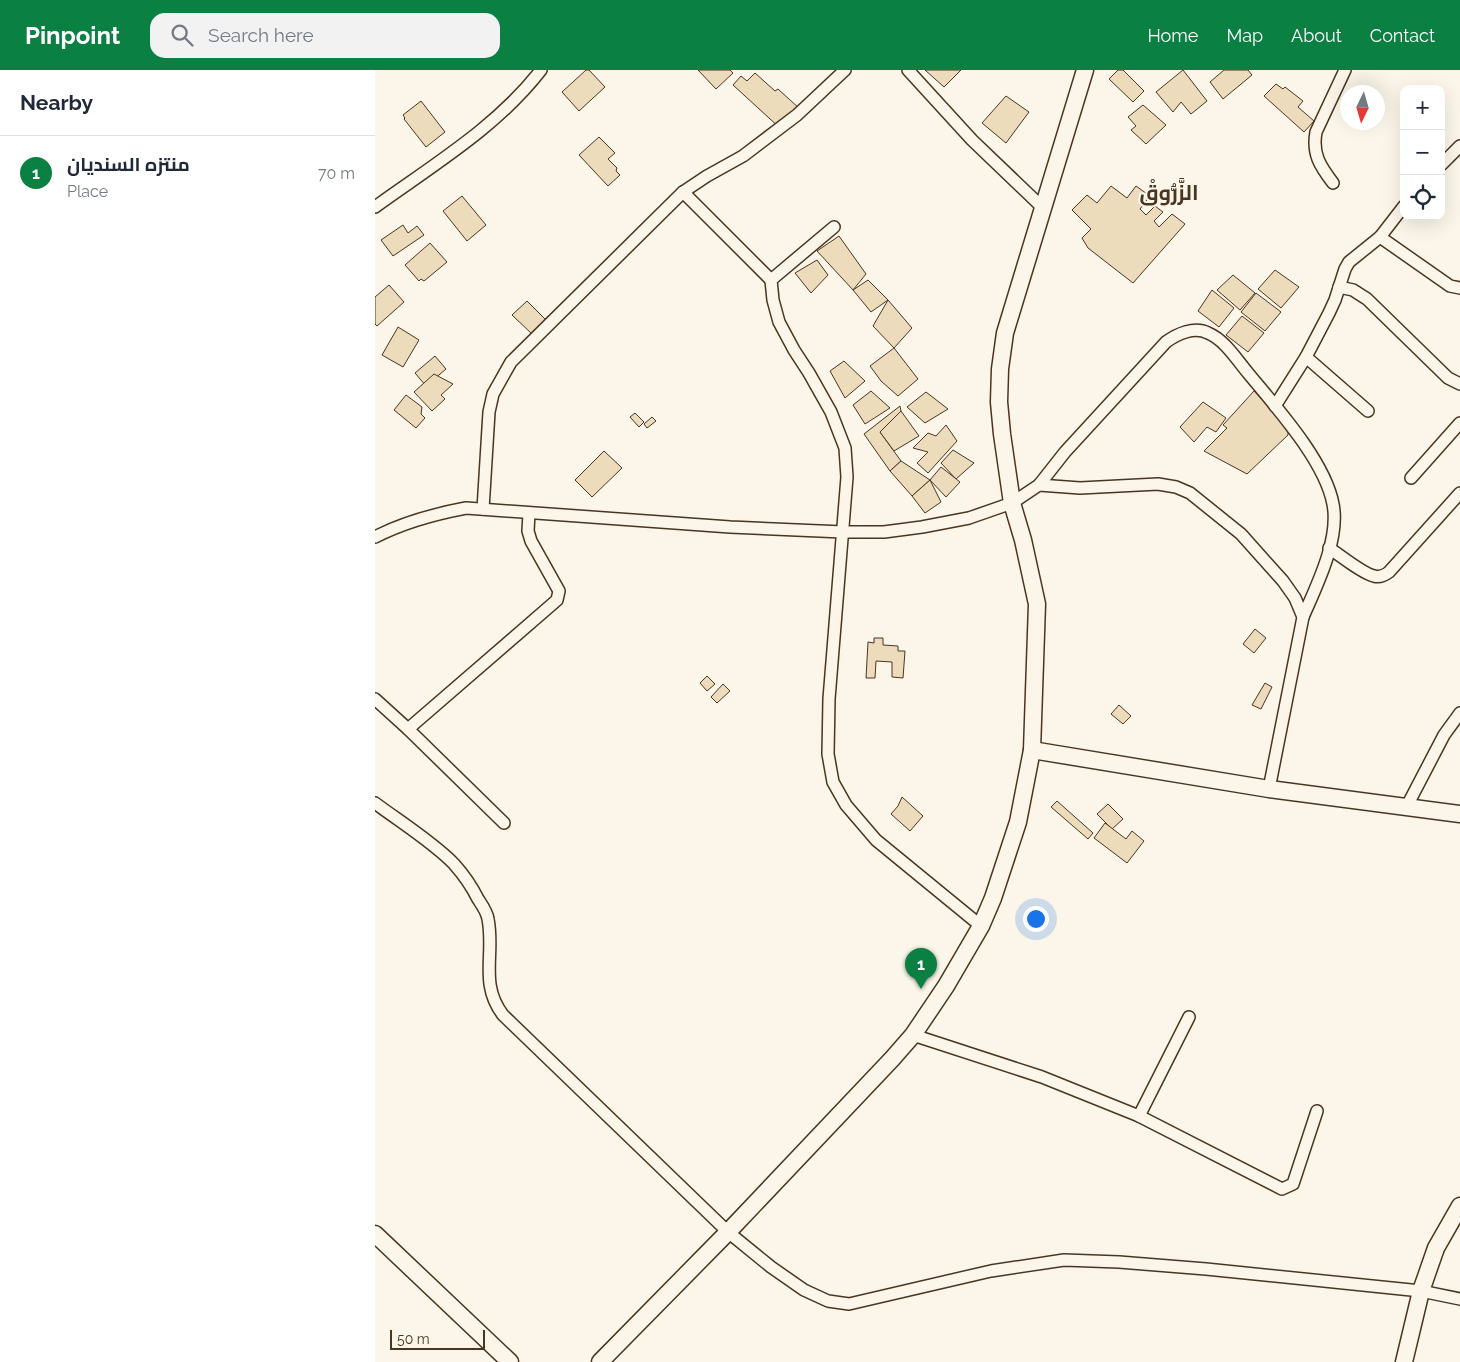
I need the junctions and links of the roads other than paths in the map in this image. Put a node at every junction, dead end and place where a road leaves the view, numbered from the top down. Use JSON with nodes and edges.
{"nodes":[{"id":1,"x":541,"y":70,"type":"edge"},
{"id":2,"x":845,"y":70,"type":"edge"},
{"id":3,"x":907,"y":70,"type":"edge"},
{"id":4,"x":1085,"y":70,"type":"edge"},
{"id":5,"x":1345,"y":70,"type":"edge"},
{"id":6,"x":1460,"y":146,"type":"edge"},
{"id":7,"x":1445,"y":161,"type":"edge"},
{"id":8,"x":1333,"y":183,"type":"dead end"},
{"id":9,"x":683,"y":192,"type":"junction"},
{"id":10,"x":375,"y":207,"type":"edge"},
{"id":11,"x":1043,"y":208,"type":"junction"},
{"id":12,"x":1400,"y":211,"type":"edge"},
{"id":13,"x":834,"y":227,"type":"dead end"},
{"id":14,"x":1380,"y":237,"type":"junction"},
{"id":15,"x":771,"y":280,"type":"junction"},
{"id":16,"x":1339,"y":287,"type":"junction"},
{"id":17,"x":1460,"y":288,"type":"edge"},
{"id":18,"x":1306,"y":357,"type":"junction"},
{"id":19,"x":1460,"y":384,"type":"edge"},
{"id":20,"x":1275,"y":406,"type":"junction"},
{"id":21,"x":1368,"y":411,"type":"dead end"},
{"id":22,"x":1460,"y":423,"type":"edge"},
{"id":23,"x":1411,"y":478,"type":"dead end"},
{"id":24,"x":1039,"y":485,"type":"junction"},
{"id":25,"x":1460,"y":493,"type":"edge"},
{"id":26,"x":1012,"y":504,"type":"junction"},
{"id":27,"x":483,"y":509,"type":"junction"},
{"id":28,"x":529,"y":513,"type":"junction"},
{"id":29,"x":843,"y":532,"type":"junction"},
{"id":30,"x":375,"y":537,"type":"edge"},
{"id":31,"x":1329,"y":548,"type":"junction"},
{"id":32,"x":1303,"y":617,"type":"junction"},
{"id":33,"x":375,"y":698,"type":"edge"},
{"id":34,"x":1460,"y":713,"type":"edge"},
{"id":35,"x":408,"y":729,"type":"junction"},
{"id":36,"x":1032,"y":750,"type":"junction"},
{"id":37,"x":1269,"y":789,"type":"junction"},
{"id":38,"x":375,"y":804,"type":"edge"},
{"id":39,"x":1407,"y":806,"type":"junction"},
{"id":40,"x":1460,"y":814,"type":"edge"},
{"id":41,"x":505,"y":823,"type":"dead end"},
{"id":42,"x":981,"y":926,"type":"junction"},
{"id":43,"x":1189,"y":1017,"type":"dead end"},
{"id":44,"x":913,"y":1035,"type":"junction"},
{"id":45,"x":1317,"y":1111,"type":"dead end"},
{"id":46,"x":1139,"y":1116,"type":"junction"},
{"id":47,"x":1460,"y":1206,"type":"edge"},
{"id":48,"x":728,"y":1232,"type":"junction"},
{"id":49,"x":375,"y":1234,"type":"edge"},
{"id":50,"x":1421,"y":1291,"type":"junction"},
{"id":51,"x":1460,"y":1299,"type":"edge"},
{"id":52,"x":510,"y":1362,"type":"edge"},
{"id":53,"x":600,"y":1362,"type":"edge"},
{"id":54,"x":1404,"y":1362,"type":"edge"}],
"edges":[{"from":1,"to":10,"type":"street"},
{"from":2,"to":9,"type":"street"},
{"from":3,"to":11,"type":"street"},
{"from":4,"to":11,"type":"street"},
{"from":5,"to":8,"type":"street"},
{"from":6,"to":7,"type":"street"},
{"from":9,"to":15,"type":"street"},
{"from":9,"to":27,"type":"street"},
{"from":11,"to":26,"type":"street"},
{"from":12,"to":14,"type":"street"},
{"from":13,"to":15,"type":"street"},
{"from":14,"to":16,"type":"street"},
{"from":14,"to":17,"type":"street"},
{"from":15,"to":29,"type":"street"},
{"from":16,"to":18,"type":"street"},
{"from":16,"to":19,"type":"street"},
{"from":18,"to":20,"type":"street"},
{"from":18,"to":21,"type":"street"},
{"from":20,"to":24,"type":"street"},
{"from":20,"to":31,"type":"street"},
{"from":22,"to":23,"type":"street"},
{"from":24,"to":26,"type":"street"},
{"from":24,"to":32,"type":"street"},
{"from":25,"to":31,"type":"street"},
{"from":26,"to":29,"type":"street"},
{"from":26,"to":36,"type":"street"},
{"from":27,"to":28,"type":"street"},
{"from":27,"to":30,"type":"street"},
{"from":28,"to":29,"type":"street"},
{"from":28,"to":35,"type":"street"},
{"from":29,"to":42,"type":"street"},
{"from":31,"to":32,"type":"street"},
{"from":32,"to":37,"type":"street"},
{"from":33,"to":35,"type":"street"},
{"from":34,"to":39,"type":"street"},
{"from":35,"to":41,"type":"street"},
{"from":36,"to":37,"type":"street"},
{"from":36,"to":42,"type":"street"},
{"from":37,"to":39,"type":"street"},
{"from":38,"to":48,"type":"street"},
{"from":39,"to":40,"type":"street"},
{"from":42,"to":44,"type":"street"},
{"from":43,"to":46,"type":"street"},
{"from":44,"to":46,"type":"street"},
{"from":44,"to":48,"type":"street"},
{"from":45,"to":46,"type":"street"},
{"from":47,"to":50,"type":"street"},
{"from":48,"to":50,"type":"street"},
{"from":48,"to":53,"type":"street"},
{"from":49,"to":52,"type":"street"},
{"from":50,"to":51,"type":"street"},
{"from":50,"to":54,"type":"street"}]}
